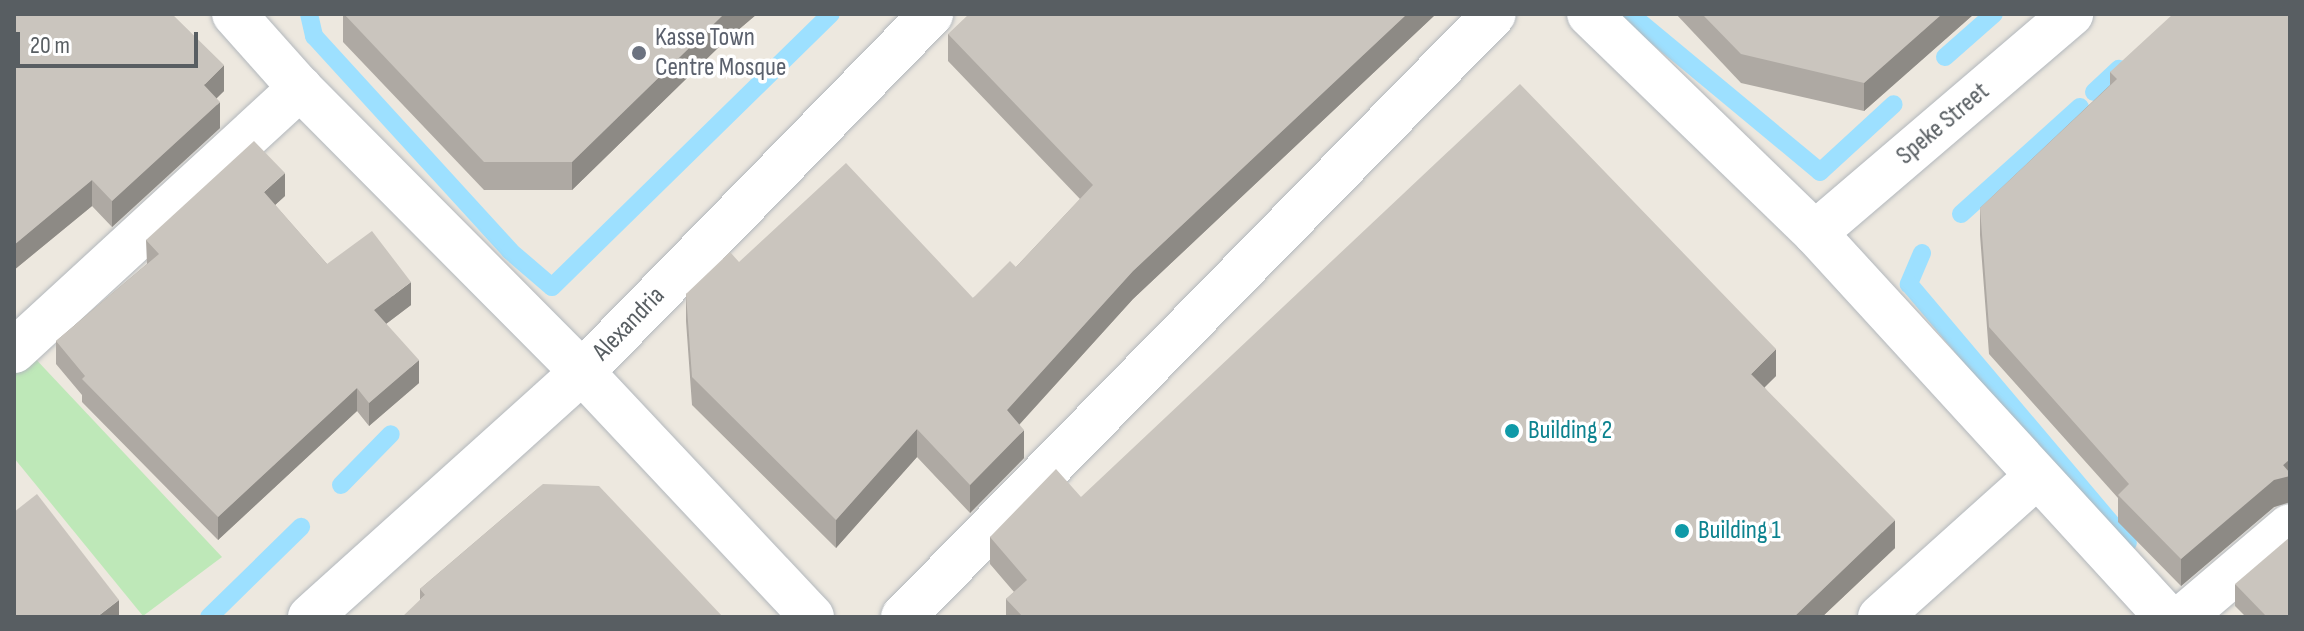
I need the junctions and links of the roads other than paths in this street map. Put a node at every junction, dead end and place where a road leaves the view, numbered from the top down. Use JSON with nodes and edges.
{"nodes":[{"id":1,"x":234,"y":14,"type":"edge"},
{"id":2,"x":931,"y":14,"type":"edge"},
{"id":3,"x":1494,"y":14,"type":"edge"},
{"id":4,"x":1589,"y":14,"type":"edge"},
{"id":5,"x":2071,"y":14,"type":"edge"},
{"id":6,"x":300,"y":88,"type":"junction"},
{"id":7,"x":1815,"y":233,"type":"junction"},
{"id":8,"x":14,"y":351,"type":"edge"},
{"id":9,"x":582,"y":372,"type":"junction"},
{"id":10,"x":2036,"y":477,"type":"junction"},
{"id":11,"x":2290,"y":526,"type":"edge"},
{"id":12,"x":310,"y":617,"type":"edge"},
{"id":13,"x":812,"y":617,"type":"edge"},
{"id":14,"x":903,"y":617,"type":"edge"},
{"id":15,"x":1880,"y":617,"type":"edge"},
{"id":16,"x":2167,"y":617,"type":"edge"},
{"id":17,"x":2183,"y":617,"type":"edge"}],
"edges":[{"from":1,"to":6,"type":"street"},
{"from":2,"to":9,"type":"street","name":"Alexandria"},
{"from":3,"to":14,"type":"street"},
{"from":4,"to":7,"type":"street"},
{"from":5,"to":7,"type":"street","name":"Speke Street"},
{"from":6,"to":8,"type":"street"},
{"from":6,"to":9,"type":"street"},
{"from":7,"to":10,"type":"street"},
{"from":9,"to":12,"type":"street","name":"Alexandria"},
{"from":9,"to":13,"type":"street"},
{"from":10,"to":15,"type":"street"},
{"from":10,"to":16,"type":"street"},
{"from":11,"to":17,"type":"street"}]}
